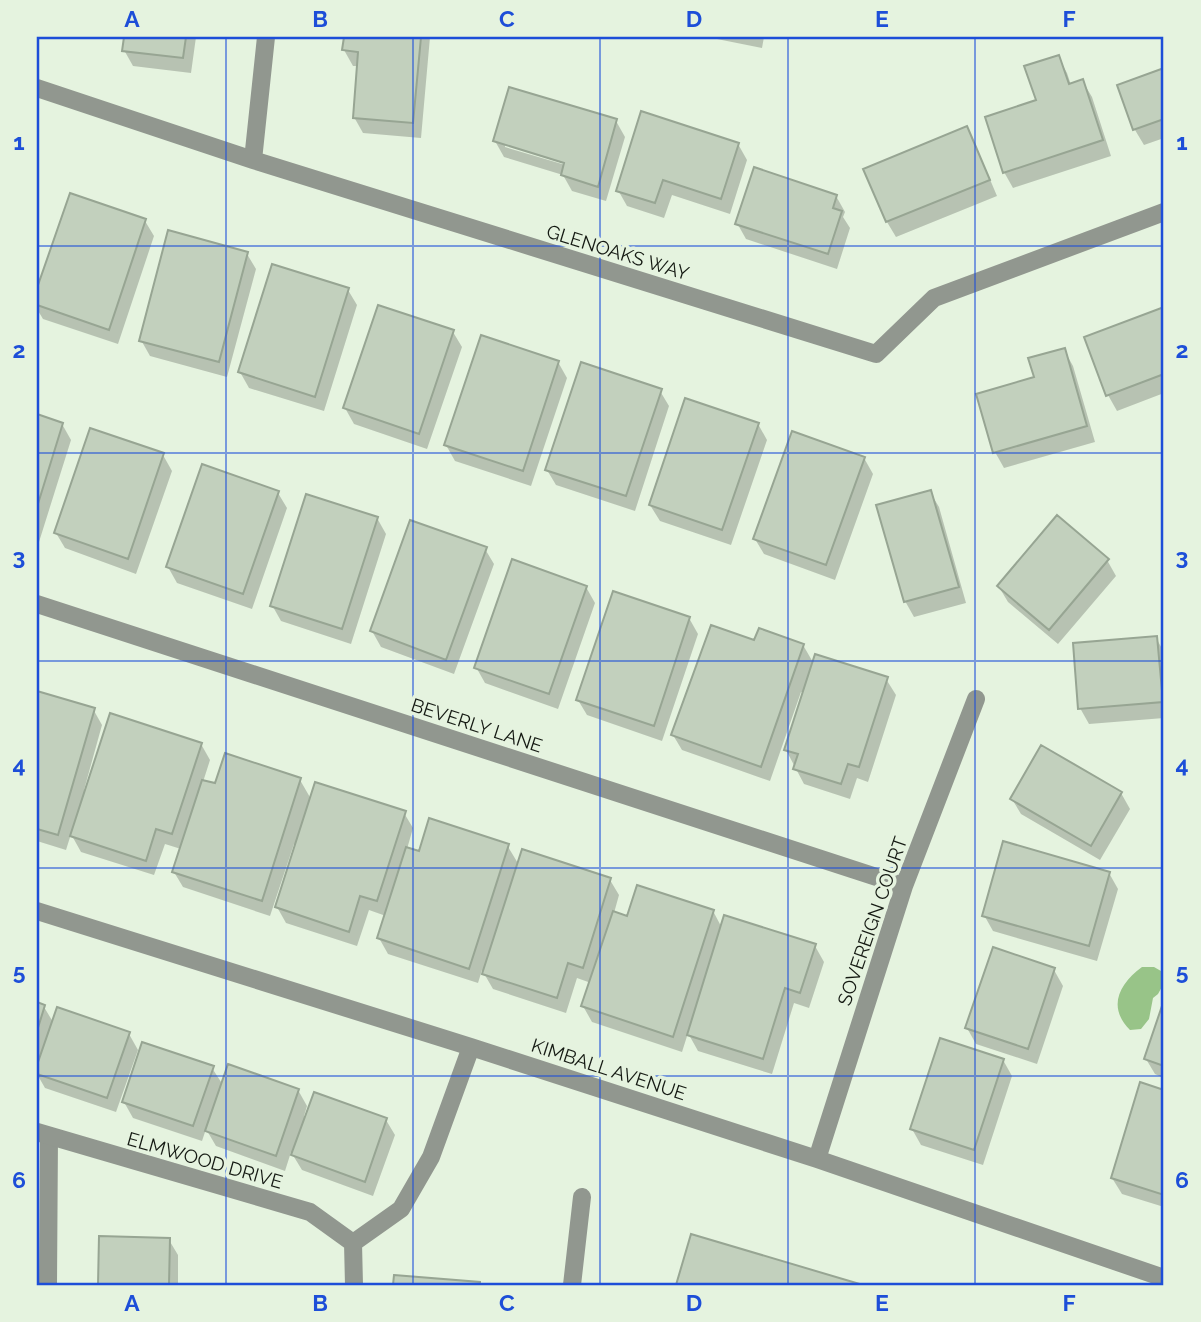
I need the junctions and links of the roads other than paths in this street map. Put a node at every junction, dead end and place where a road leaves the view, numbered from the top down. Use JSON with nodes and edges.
{"nodes":[{"id":1,"x":266,"y":37,"type":"edge"},
{"id":2,"x":37,"y":88,"type":"edge"},
{"id":3,"x":253,"y":160,"type":"junction"},
{"id":4,"x":1164,"y":212,"type":"edge"},
{"id":5,"x":37,"y":604,"type":"edge"},
{"id":6,"x":976,"y":699,"type":"dead end"},
{"id":7,"x":904,"y":886,"type":"junction"},
{"id":8,"x":37,"y":911,"type":"edge"},
{"id":9,"x":471,"y":1047,"type":"junction"},
{"id":10,"x":43,"y":1134,"type":"edge"},
{"id":11,"x":817,"y":1159,"type":"junction"},
{"id":12,"x":582,"y":1197,"type":"dead end"},
{"id":13,"x":353,"y":1243,"type":"junction"},
{"id":14,"x":1164,"y":1278,"type":"edge"},
{"id":15,"x":48,"y":1285,"type":"edge"},
{"id":16,"x":354,"y":1285,"type":"edge"},
{"id":17,"x":572,"y":1285,"type":"edge"}],
"edges":[{"from":1,"to":3,"type":"street"},
{"from":2,"to":3,"type":"street","name":"GLENOAKS WAY"},
{"from":3,"to":4,"type":"street","name":"GLENOAKS WAY"},
{"from":5,"to":7,"type":"street","name":"BEVERLY LANE"},
{"from":6,"to":7,"type":"street","name":"SOVEREIGN COURT"},
{"from":7,"to":11,"type":"street","name":"SOVEREIGN COURT"},
{"from":8,"to":9,"type":"street","name":"KIMBALL AVENUE"},
{"from":9,"to":11,"type":"street","name":"KIMBALL AVENUE"},
{"from":9,"to":13,"type":"street"},
{"from":10,"to":13,"type":"street","name":"ELMWOOD DRIVE"},
{"from":10,"to":15,"type":"street"},
{"from":11,"to":14,"type":"street","name":"KIMBALL AVENUE"},
{"from":12,"to":17,"type":"street"},
{"from":13,"to":16,"type":"street"}]}
